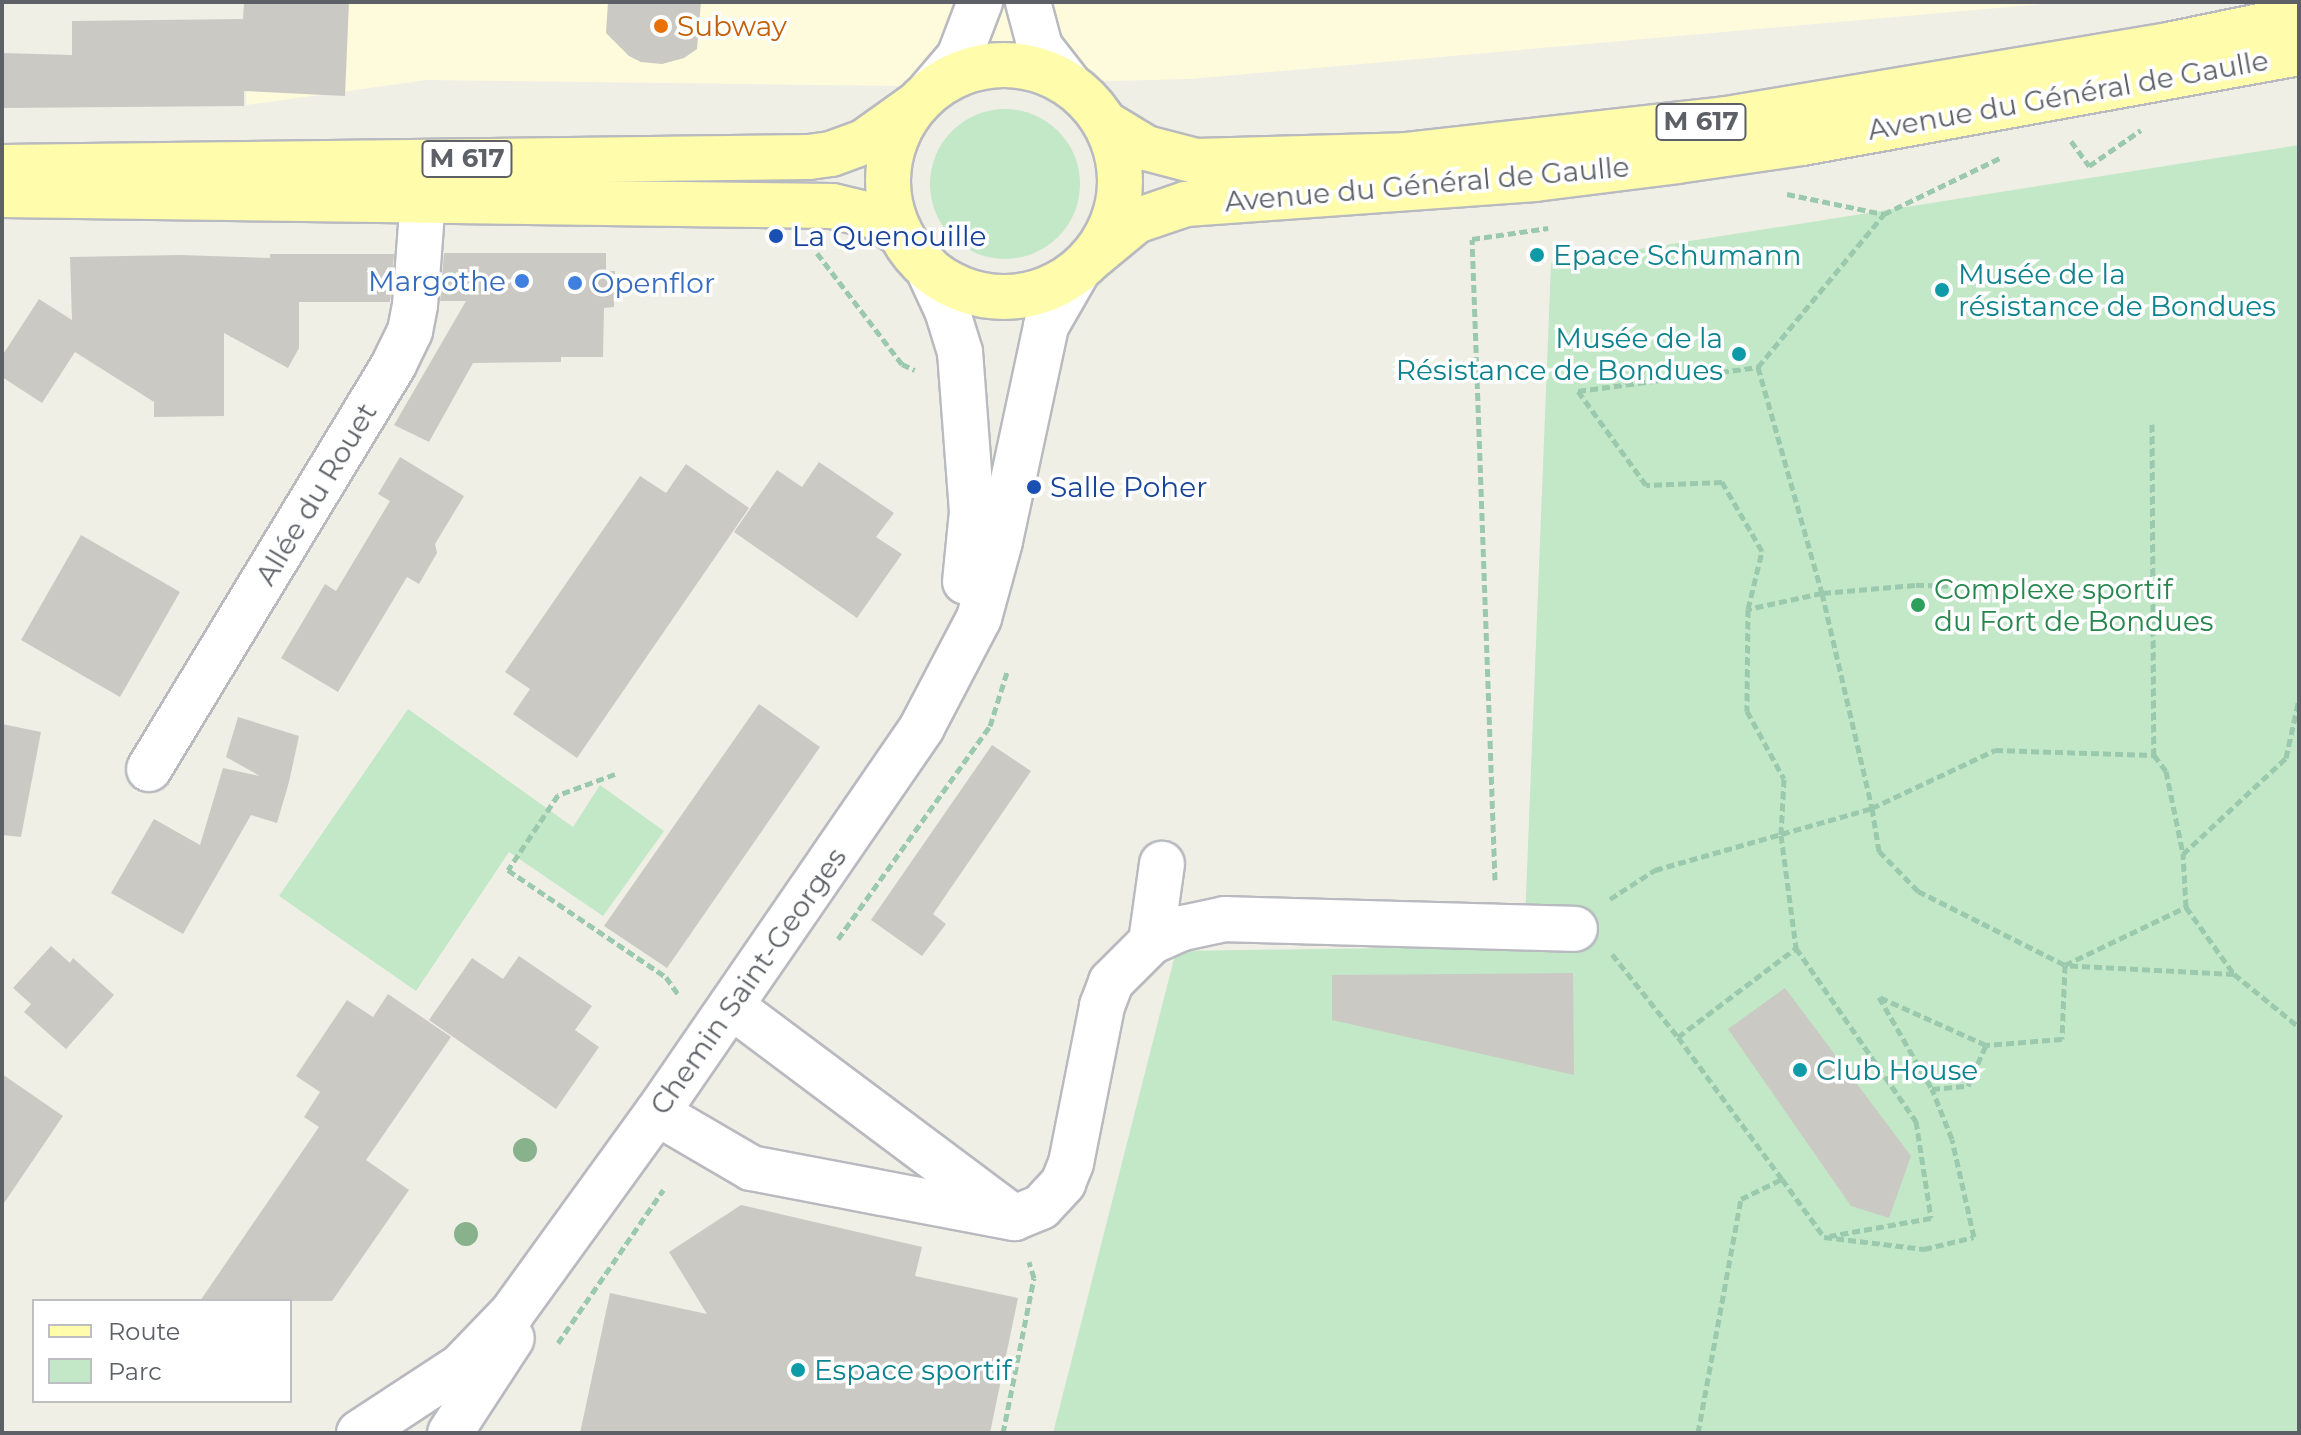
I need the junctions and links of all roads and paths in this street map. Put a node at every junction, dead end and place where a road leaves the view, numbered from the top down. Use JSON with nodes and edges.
{"nodes":[{"id":1,"x":980,"y":2,"type":"edge"},
{"id":2,"x":1028,"y":2,"type":"edge"},
{"id":3,"x":2299,"y":18,"type":"edge"},
{"id":4,"x":2299,"y":53,"type":"edge"},
{"id":5,"x":1068,"y":83,"type":"junction"},
{"id":6,"x":924,"y":98,"type":"junction"},
{"id":7,"x":1105,"y":123,"type":"junction"},
{"id":8,"x":2149,"y":125,"type":"dead end"},
{"id":9,"x":2067,"y":136,"type":"dead end"},
{"id":10,"x":2014,"y":153,"type":"dead end"},
{"id":11,"x":2,"y":167,"type":"edge"},
{"id":12,"x":2,"y":195,"type":"edge"},
{"id":13,"x":1771,"y":196,"type":"dead end"},
{"id":14,"x":423,"y":199,"type":"junction"},
{"id":15,"x":780,"y":205,"type":"junction"},
{"id":16,"x":1884,"y":214,"type":"junction"},
{"id":17,"x":1551,"y":228,"type":"dead end"},
{"id":18,"x":914,"y":250,"type":"junction"},
{"id":19,"x":1084,"y":266,"type":"junction"},
{"id":20,"x":1758,"y":367,"type":"junction"},
{"id":21,"x":963,"y":383,"type":"junction"},
{"id":22,"x":2152,"y":424,"type":"dead end"},
{"id":23,"x":2152,"y":591,"type":"junction"},
{"id":24,"x":1822,"y":593,"type":"junction"},
{"id":25,"x":1748,"y":609,"type":"junction"},
{"id":26,"x":2299,"y":699,"type":"edge"},
{"id":27,"x":938,"y":701,"type":"junction"},
{"id":28,"x":2154,"y":755,"type":"junction"},
{"id":29,"x":149,"y":769,"type":"dead end"},
{"id":30,"x":615,"y":774,"type":"dead end"},
{"id":31,"x":1872,"y":808,"type":"junction"},
{"id":32,"x":1781,"y":835,"type":"junction"},
{"id":33,"x":2183,"y":854,"type":"junction"},
{"id":34,"x":1162,"y":864,"type":"dead end"},
{"id":35,"x":2186,"y":907,"type":"junction"},
{"id":36,"x":1496,"y":925,"type":"junction"},
{"id":37,"x":1575,"y":929,"type":"junction"},
{"id":38,"x":1151,"y":942,"type":"junction"},
{"id":39,"x":1796,"y":948,"type":"junction"},
{"id":40,"x":2065,"y":965,"type":"junction"},
{"id":41,"x":2234,"y":974,"type":"junction"},
{"id":42,"x":720,"y":1021,"type":"junction"},
{"id":43,"x":2299,"y":1027,"type":"edge"},
{"id":44,"x":1678,"y":1037,"type":"junction"},
{"id":45,"x":1986,"y":1045,"type":"junction"},
{"id":46,"x":1932,"y":1089,"type":"junction"},
{"id":47,"x":657,"y":1113,"type":"junction"},
{"id":48,"x":1782,"y":1179,"type":"junction"},
{"id":49,"x":1014,"y":1218,"type":"junction"},
{"id":50,"x":1824,"y":1237,"type":"junction"},
{"id":51,"x":554,"y":1258,"type":"junction"},
{"id":52,"x":359,"y":1433,"type":"edge"},
{"id":53,"x":450,"y":1433,"type":"edge"},
{"id":54,"x":1003,"y":1433,"type":"edge"},
{"id":55,"x":1698,"y":1433,"type":"edge"}],
"edges":[{"from":1,"to":6,"type":"street"},
{"from":2,"to":5,"type":"street"},
{"from":3,"to":7,"type":"main road","name":"Avenue du Général de Gaulle","number":"M 617"},
{"from":4,"to":19,"type":"main road","name":"Avenue du Général de Gaulle","number":"M 617"},
{"from":5,"to":6,"type":"main road"},
{"from":5,"to":7,"type":"main road"},
{"from":6,"to":11,"type":"main road","number":"M 617"},
{"from":6,"to":18,"type":"main road"},
{"from":7,"to":19,"type":"main road"},
{"from":8,"to":9,"type":"path"},
{"from":10,"to":16,"type":"path"},
{"from":12,"to":14,"type":"main road","number":"M 617"},
{"from":13,"to":16,"type":"path"},
{"from":14,"to":15,"type":"main road","number":"M 617"},
{"from":14,"to":29,"type":"street","name":"Allée du Rouet"},
{"from":15,"to":18,"type":"main road","number":"M 617"},
{"from":15,"to":21,"type":"path"},
{"from":16,"to":20,"type":"path"},
{"from":17,"to":36,"type":"path"},
{"from":18,"to":19,"type":"main road"},
{"from":18,"to":21,"type":"street","name":"Chemin Saint-Georges"},
{"from":19,"to":27,"type":"street","name":"Chemin Saint-Georges"},
{"from":20,"to":24,"type":"path"},
{"from":20,"to":25,"type":"path"},
{"from":21,"to":27,"type":"street","name":"Chemin Saint-Georges"},
{"from":22,"to":23,"type":"path"},
{"from":23,"to":24,"type":"path"},
{"from":23,"to":28,"type":"path"},
{"from":24,"to":25,"type":"path"},
{"from":24,"to":31,"type":"path"},
{"from":25,"to":32,"type":"path"},
{"from":26,"to":33,"type":"path"},
{"from":27,"to":42,"type":"street","name":"Chemin Saint-Georges"},
{"from":28,"to":31,"type":"path"},
{"from":28,"to":33,"type":"path"},
{"from":30,"to":42,"type":"path"},
{"from":31,"to":32,"type":"path"},
{"from":31,"to":40,"type":"path"},
{"from":32,"to":37,"type":"path"},
{"from":32,"to":39,"type":"path"},
{"from":33,"to":35,"type":"path"},
{"from":34,"to":38,"type":"street"},
{"from":35,"to":40,"type":"path"},
{"from":35,"to":41,"type":"path"},
{"from":36,"to":37,"type":"street"},
{"from":36,"to":38,"type":"street"},
{"from":37,"to":44,"type":"path"},
{"from":38,"to":49,"type":"street"},
{"from":39,"to":44,"type":"path"},
{"from":39,"to":50,"type":"path"},
{"from":40,"to":41,"type":"path"},
{"from":40,"to":45,"type":"path"},
{"from":41,"to":43,"type":"path"},
{"from":42,"to":47,"type":"street","name":"Chemin Saint-Georges"},
{"from":42,"to":49,"type":"street"},
{"from":44,"to":48,"type":"path"},
{"from":45,"to":46,"type":"path"},
{"from":45,"to":46,"type":"path"},
{"from":46,"to":50,"type":"path"},
{"from":47,"to":49,"type":"street"},
{"from":47,"to":51,"type":"street","name":"Chemin Saint-Georges"},
{"from":48,"to":50,"type":"path"},
{"from":48,"to":55,"type":"path"},
{"from":49,"to":54,"type":"path"},
{"from":51,"to":52,"type":"street","name":"Chemin Saint-Georges"},
{"from":51,"to":53,"type":"street","name":"Chemin Saint-Georges"}]}
